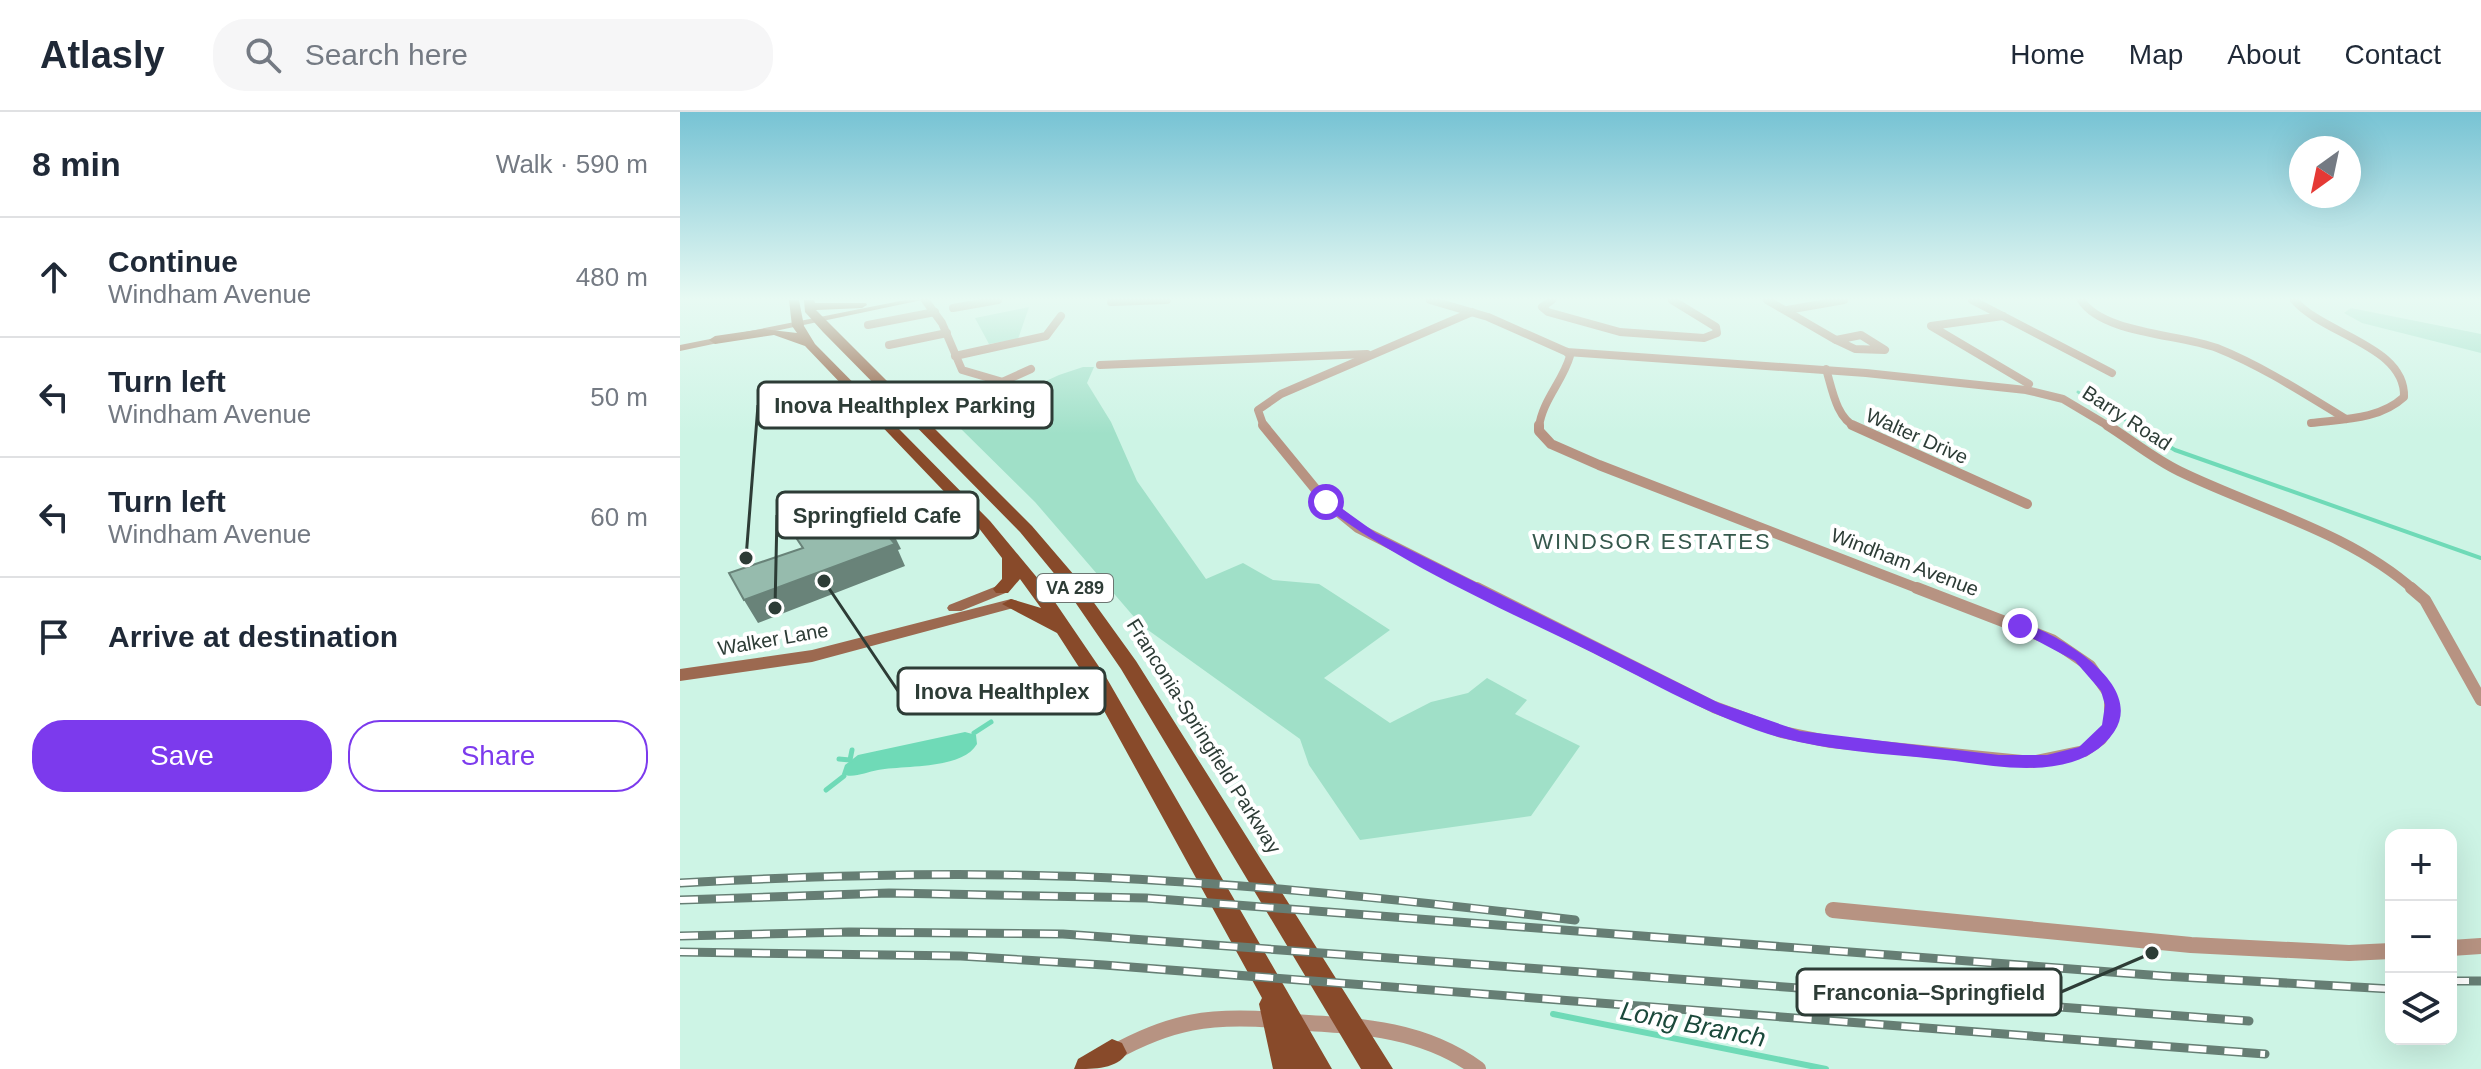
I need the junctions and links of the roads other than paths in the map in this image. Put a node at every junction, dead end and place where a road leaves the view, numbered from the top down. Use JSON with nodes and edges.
{"nodes":[{"id":1,"x":845,"y":345,"type":"edge"},
{"id":2,"x":951,"y":345,"type":"edge"},
{"id":3,"x":1007,"y":345,"type":"edge"},
{"id":4,"x":1397,"y":345,"type":"edge"},
{"id":5,"x":1550,"y":345,"type":"edge"},
{"id":6,"x":1846,"y":345,"type":"edge"},
{"id":7,"x":1876,"y":345,"type":"edge"},
{"id":8,"x":1963,"y":345,"type":"edge"},
{"id":9,"x":2058,"y":345,"type":"edge"},
{"id":10,"x":2202,"y":345,"type":"edge"},
{"id":11,"x":2363,"y":345,"type":"edge"},
{"id":12,"x":811,"y":346,"type":"edge"},
{"id":13,"x":1380,"y":352,"type":"junction"},
{"id":14,"x":1567,"y":352,"type":"junction"},
{"id":15,"x":955,"y":356,"type":"junction"},
{"id":16,"x":1100,"y":365,"type":"dead end"},
{"id":17,"x":1031,"y":369,"type":"dead end"},
{"id":18,"x":1826,"y":369,"type":"junction"},
{"id":19,"x":2112,"y":373,"type":"dead end"},
{"id":20,"x":1003,"y":382,"type":"junction"},
{"id":21,"x":2029,"y":384,"type":"dead end"},
{"id":22,"x":951,"y":405,"type":"dead end"},
{"id":23,"x":2346,"y":419,"type":"junction"},
{"id":24,"x":2311,"y":423,"type":"dead end"},
{"id":25,"x":2027,"y":504,"type":"dead end"},
{"id":26,"x":1011,"y":555,"type":"junction"},
{"id":27,"x":1007,"y":596,"type":"junction"},
{"id":28,"x":1067,"y":632,"type":"junction"},
{"id":29,"x":680,"y":665,"type":"edge"},
{"id":30,"x":680,"y":675,"type":"edge"},
{"id":31,"x":2481,"y":700,"type":"edge"},
{"id":32,"x":1833,"y":910,"type":"dead end"},
{"id":33,"x":2481,"y":946,"type":"edge"},
{"id":34,"x":2457,"y":948,"type":"edge"},
{"id":35,"x":2385,"y":951,"type":"edge"},
{"id":36,"x":1268,"y":982,"type":"junction"},
{"id":37,"x":1100,"y":1064,"type":"edge"},
{"id":38,"x":1288,"y":1067,"type":"edge"},
{"id":39,"x":1317,"y":1069,"type":"edge"},
{"id":40,"x":1378,"y":1069,"type":"edge"},
{"id":41,"x":1478,"y":1069,"type":"edge"}],
"edges":[{"from":1,"to":40,"type":"main road","name":"Franconia-Springfield Parkway","number":"VA 289"},
{"from":2,"to":15,"type":"street"},
{"from":3,"to":15,"type":"street"},
{"from":4,"to":13,"type":"street","name":"Windham Avenue"},
{"from":5,"to":14,"type":"street","name":"Barry Road"},
{"from":6,"to":7,"type":"street"},
{"from":8,"to":21,"type":"street"},
{"from":9,"to":19,"type":"street"},
{"from":10,"to":23,"type":"street"},
{"from":11,"to":23,"type":"street"},
{"from":12,"to":26,"type":"main road","number":"VA 289"},
{"from":13,"to":14,"type":"street","name":"Windham Avenue"},
{"from":13,"to":16,"type":"street"},
{"from":14,"to":18,"type":"street","name":"Barry Road"},
{"from":15,"to":20,"type":"street"},
{"from":17,"to":20,"type":"street"},
{"from":18,"to":25,"type":"street","name":"Walter Drive"},
{"from":18,"to":31,"type":"street","name":"Barry Road"},
{"from":20,"to":22,"type":"street"},
{"from":23,"to":24,"type":"street"},
{"from":26,"to":27,"type":"main road"},
{"from":26,"to":28,"type":"main road","number":"VA 289"},
{"from":27,"to":28,"type":"main road"},
{"from":27,"to":29,"type":"street","name":"Walker Lane"},
{"from":27,"to":30,"type":"street","name":"Walker Lane"},
{"from":28,"to":36,"type":"main road","number":"VA 289"},
{"from":32,"to":35,"type":"street"},
{"from":33,"to":34,"type":"street"},
{"from":36,"to":38,"type":"main road"},
{"from":36,"to":39,"type":"main road","number":"VA 289"},
{"from":37,"to":41,"type":"street"}]}
